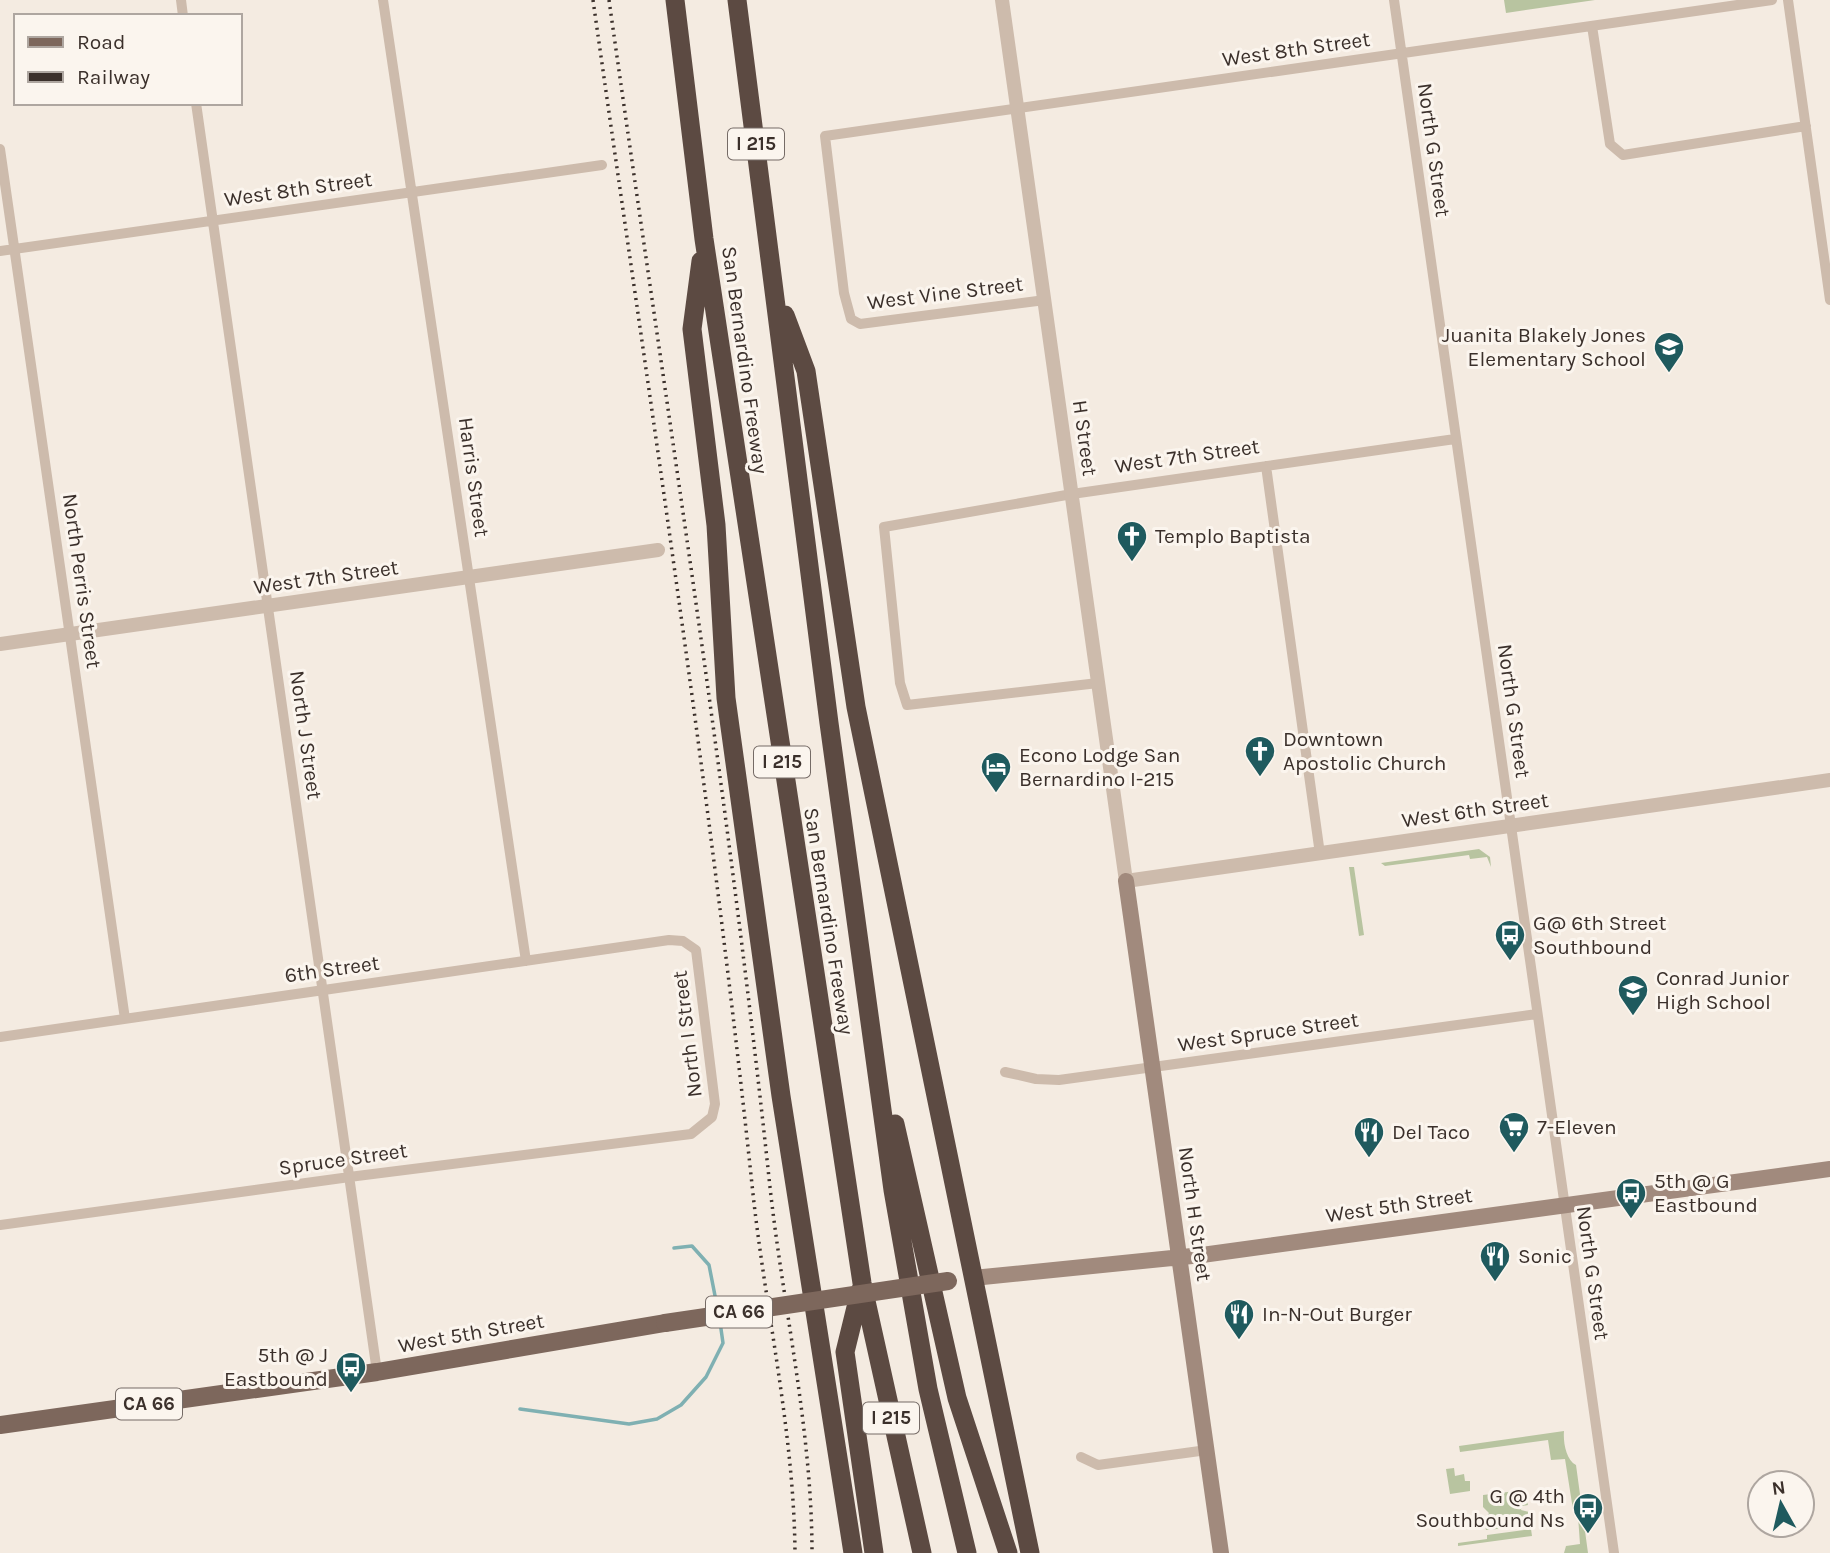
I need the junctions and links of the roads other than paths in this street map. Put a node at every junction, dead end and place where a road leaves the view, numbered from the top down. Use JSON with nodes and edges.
{"nodes":[{"id":1,"x":383,"y":0,"type":"edge"},
{"id":2,"x":675,"y":0,"type":"edge"},
{"id":3,"x":737,"y":0,"type":"edge"},
{"id":4,"x":1002,"y":0,"type":"edge"},
{"id":5,"x":1394,"y":0,"type":"edge"},
{"id":6,"x":1772,"y":0,"type":"edge"},
{"id":7,"x":1788,"y":0,"type":"edge"},
{"id":8,"x":1592,"y":26,"type":"junction"},
{"id":9,"x":1402,"y":54,"type":"junction"},
{"id":10,"x":196,"y":105,"type":"edge"},
{"id":11,"x":1018,"y":109,"type":"junction"},
{"id":12,"x":1805,"y":126,"type":"junction"},
{"id":13,"x":0,"y":149,"type":"edge"},
{"id":14,"x":602,"y":165,"type":"dead end"},
{"id":15,"x":411,"y":192,"type":"junction"},
{"id":16,"x":211,"y":221,"type":"junction"},
{"id":17,"x":704,"y":239,"type":"junction"},
{"id":18,"x":14,"y":249,"type":"junction"},
{"id":19,"x":0,"y":251,"type":"edge"},
{"id":20,"x":774,"y":288,"type":"junction"},
{"id":21,"x":1045,"y":300,"type":"junction"},
{"id":22,"x":1830,"y":300,"type":"edge"},
{"id":23,"x":851,"y":319,"type":"joint"},
{"id":24,"x":1455,"y":439,"type":"junction"},
{"id":25,"x":1266,"y":466,"type":"junction"},
{"id":26,"x":1072,"y":494,"type":"junction"},
{"id":27,"x":658,"y":551,"type":"dead end"},
{"id":28,"x":469,"y":578,"type":"junction"},
{"id":29,"x":269,"y":606,"type":"junction"},
{"id":30,"x":71,"y":634,"type":"junction"},
{"id":31,"x":0,"y":644,"type":"edge"},
{"id":32,"x":1098,"y":683,"type":"junction"},
{"id":33,"x":1830,"y":780,"type":"edge"},
{"id":34,"x":1510,"y":826,"type":"junction"},
{"id":35,"x":1320,"y":854,"type":"junction"},
{"id":36,"x":1126,"y":881,"type":"junction"},
{"id":37,"x":668,"y":940,"type":"joint"},
{"id":38,"x":526,"y":961,"type":"junction"},
{"id":39,"x":861,"y":962,"type":"junction"},
{"id":40,"x":322,"y":990,"type":"junction"},
{"id":41,"x":1537,"y":1014,"type":"junction"},
{"id":42,"x":125,"y":1019,"type":"junction"},
{"id":43,"x":0,"y":1037,"type":"edge"},
{"id":44,"x":1153,"y":1067,"type":"junction"},
{"id":45,"x":1005,"y":1072,"type":"dead end"},
{"id":46,"x":691,"y":1134,"type":"joint"},
{"id":47,"x":1830,"y":1169,"type":"edge"},
{"id":48,"x":349,"y":1177,"type":"junction"},
{"id":49,"x":1564,"y":1207,"type":"junction"},
{"id":50,"x":0,"y":1226,"type":"edge"},
{"id":51,"x":1180,"y":1258,"type":"junction"},
{"id":52,"x":962,"y":1279,"type":"junction"},
{"id":53,"x":862,"y":1283,"type":"junction"},
{"id":54,"x":813,"y":1301,"type":"junction"},
{"id":55,"x":377,"y":1372,"type":"junction"},
{"id":56,"x":0,"y":1425,"type":"edge"},
{"id":57,"x":1207,"y":1450,"type":"junction"},
{"id":58,"x":1081,"y":1457,"type":"dead end"},
{"id":59,"x":853,"y":1553,"type":"edge"},
{"id":60,"x":874,"y":1553,"type":"edge"},
{"id":61,"x":922,"y":1553,"type":"edge"},
{"id":62,"x":967,"y":1553,"type":"edge"},
{"id":63,"x":1008,"y":1553,"type":"edge"},
{"id":64,"x":1030,"y":1553,"type":"edge"},
{"id":65,"x":1221,"y":1553,"type":"edge"},
{"id":66,"x":1614,"y":1553,"type":"edge"}],
"edges":[{"from":1,"to":15,"type":"street","name":"Harris Street"},
{"from":2,"to":17,"type":"highway","name":"San Bernardino Freeway","number":"I 215"},
{"from":3,"to":20,"type":"highway","name":"San Bernardino Freeway","number":"I 215"},
{"from":4,"to":11,"type":"street","name":"H Street"},
{"from":5,"to":9,"type":"street","name":"North G Street"},
{"from":6,"to":8,"type":"street","name":"West 8th Street"},
{"from":7,"to":12,"type":"street"},
{"from":8,"to":9,"type":"street","name":"West 8th Street"},
{"from":8,"to":12,"type":"street"},
{"from":9,"to":11,"type":"street","name":"West 8th Street"},
{"from":9,"to":24,"type":"street","name":"North G Street"},
{"from":10,"to":16,"type":"street","name":"North J Street"},
{"from":11,"to":21,"type":"street","name":"H Street"},
{"from":11,"to":23,"type":"street","name":"West 8th Street"},
{"from":12,"to":22,"type":"street"},
{"from":13,"to":18,"type":"street","name":"North Perris Street"},
{"from":14,"to":15,"type":"street","name":"West 8th Street"},
{"from":15,"to":16,"type":"street","name":"West 8th Street"},
{"from":15,"to":28,"type":"street","name":"Harris Street"},
{"from":16,"to":18,"type":"street","name":"West 8th Street"},
{"from":16,"to":29,"type":"street","name":"North J Street"},
{"from":17,"to":53,"type":"highway","name":"San Bernardino Freeway","number":"I 215"},
{"from":17,"to":54,"type":"highway"},
{"from":18,"to":19,"type":"street","name":"West 8th Street"},
{"from":18,"to":30,"type":"street","name":"North Perris Street"},
{"from":20,"to":39,"type":"highway","name":"San Bernardino Freeway","number":"I 215"},
{"from":20,"to":52,"type":"highway"},
{"from":21,"to":23,"type":"street","name":"West Vine Street"},
{"from":21,"to":26,"type":"street","name":"H Street"},
{"from":24,"to":25,"type":"street","name":"West 7th Street"},
{"from":24,"to":34,"type":"street","name":"North G Street"},
{"from":25,"to":26,"type":"street","name":"West 7th Street"},
{"from":25,"to":35,"type":"street"},
{"from":26,"to":32,"type":"street","name":"H Street"},
{"from":26,"to":32,"type":"street","name":"West 7th Street"},
{"from":27,"to":28,"type":"street","name":"West 7th Street"},
{"from":28,"to":29,"type":"street","name":"West 7th Street"},
{"from":28,"to":38,"type":"street","name":"Harris Street"},
{"from":29,"to":30,"type":"street","name":"West 7th Street"},
{"from":29,"to":40,"type":"street","name":"North J Street"},
{"from":30,"to":31,"type":"street","name":"West 7th Street"},
{"from":30,"to":42,"type":"street","name":"North Perris Street"},
{"from":32,"to":36,"type":"street","name":"H Street"},
{"from":33,"to":34,"type":"street","name":"West 6th Street"},
{"from":34,"to":35,"type":"street","name":"West 6th Street"},
{"from":34,"to":41,"type":"street","name":"North G Street"},
{"from":35,"to":36,"type":"street","name":"West 6th Street"},
{"from":36,"to":44,"type":"main road","name":"North H Street"},
{"from":37,"to":38,"type":"street","name":"6th Street"},
{"from":37,"to":46,"type":"street","name":"North I Street"},
{"from":38,"to":40,"type":"street","name":"6th Street"},
{"from":39,"to":62,"type":"highway","name":"San Bernardino Freeway","number":"I 215"},
{"from":39,"to":63,"type":"highway"},
{"from":40,"to":42,"type":"street","name":"6th Street"},
{"from":40,"to":48,"type":"street","name":"North J Street"},
{"from":41,"to":44,"type":"street","name":"West Spruce Street"},
{"from":41,"to":49,"type":"street","name":"North G Street"},
{"from":42,"to":43,"type":"street","name":"6th Street"},
{"from":44,"to":45,"type":"street","name":"West Spruce Street"},
{"from":44,"to":51,"type":"main road","name":"North H Street"},
{"from":46,"to":48,"type":"street","name":"Spruce Street"},
{"from":47,"to":49,"type":"main road","name":"West 5th Street"},
{"from":48,"to":50,"type":"street","name":"Spruce Street"},
{"from":48,"to":55,"type":"street","name":"North J Street"},
{"from":49,"to":51,"type":"main road","name":"West 5th Street"},
{"from":49,"to":66,"type":"street","name":"North G Street"},
{"from":51,"to":52,"type":"main road","name":"West 5th Street"},
{"from":51,"to":57,"type":"main road","name":"North H Street"},
{"from":52,"to":54,"type":"main road","name":"West 5th Street","number":"CA 66","bridge":true},
{"from":52,"to":64,"type":"highway"},
{"from":53,"to":60,"type":"highway"},
{"from":53,"to":61,"type":"highway","name":"San Bernardino Freeway","number":"I 215"},
{"from":54,"to":55,"type":"main road","name":"West 5th Street","number":"CA 66","bridge":true},
{"from":54,"to":59,"type":"highway"},
{"from":55,"to":56,"type":"main road","name":"West 5th Street","number":"CA 66"},
{"from":57,"to":58,"type":"street"},
{"from":57,"to":65,"type":"main road","name":"North H Street"}]}
